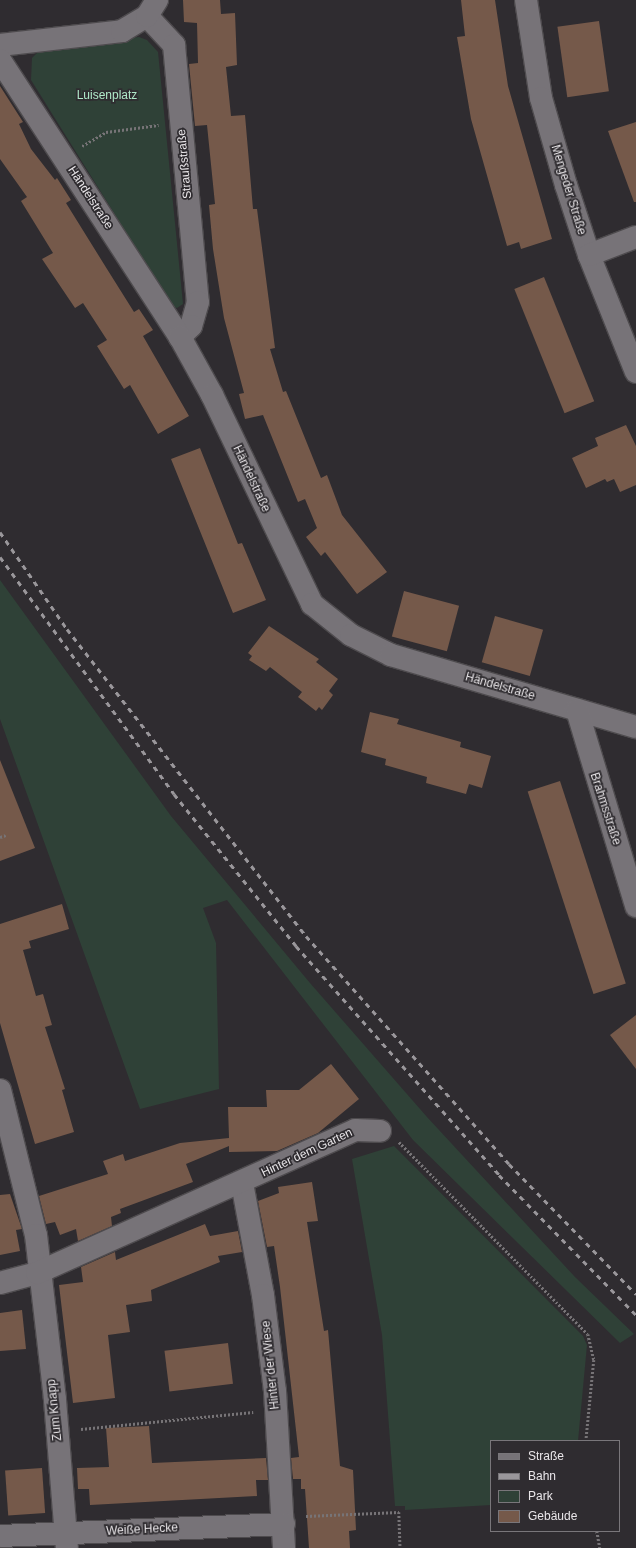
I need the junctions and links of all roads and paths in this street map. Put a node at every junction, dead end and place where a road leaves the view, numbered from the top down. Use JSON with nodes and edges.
{"nodes":[{"id":1,"x":526,"y":0,"type":"edge"},
{"id":2,"x":152,"y":8,"type":"edge"},
{"id":3,"x":0,"y":45,"type":"edge"},
{"id":4,"x":0,"y":60,"type":"edge"},
{"id":5,"x":181,"y":123,"type":"junction"},
{"id":6,"x":63,"y":157,"type":"junction"},
{"id":7,"x":636,"y":237,"type":"edge"},
{"id":8,"x":589,"y":255,"type":"junction"},
{"id":9,"x":172,"y":333,"type":"junction"},
{"id":10,"x":636,"y":372,"type":"edge"},
{"id":11,"x":577,"y":710,"type":"junction"},
{"id":12,"x":636,"y":727,"type":"edge"},
{"id":13,"x":6,"y":835,"type":"dead end"},
{"id":14,"x":0,"y":837,"type":"edge"},
{"id":15,"x":636,"y":906,"type":"edge"},
{"id":16,"x":0,"y":1090,"type":"edge"},
{"id":17,"x":380,"y":1131,"type":"joint"},
{"id":18,"x":242,"y":1183,"type":"junction"},
{"id":19,"x":37,"y":1273,"type":"junction"},
{"id":20,"x":0,"y":1283,"type":"edge"},
{"id":21,"x":276,"y":1410,"type":"junction"},
{"id":22,"x":58,"y":1431,"type":"junction"},
{"id":23,"x":586,"y":1440,"type":"edge"},
{"id":24,"x":283,"y":1521,"type":"junction"},
{"id":25,"x":596,"y":1532,"type":"edge"},
{"id":26,"x":0,"y":1536,"type":"edge"},
{"id":27,"x":67,"y":1541,"type":"edge"},
{"id":28,"x":284,"y":1548,"type":"edge"},
{"id":29,"x":400,"y":1548,"type":"edge"},
{"id":30,"x":600,"y":1548,"type":"edge"}],
"edges":[{"from":1,"to":8,"type":"street","name":"Mengeder Straße"},
{"from":2,"to":3,"type":"street"},
{"from":2,"to":5,"type":"street","name":"Straußstraße"},
{"from":4,"to":6,"type":"street","name":"Händelstraße"},
{"from":5,"to":6,"type":"path"},
{"from":5,"to":9,"type":"street","name":"Straußstraße"},
{"from":6,"to":9,"type":"street","name":"Händelstraße"},
{"from":7,"to":8,"type":"street"},
{"from":8,"to":10,"type":"street","name":"Mengeder Straße"},
{"from":9,"to":11,"type":"street","name":"Händelstraße"},
{"from":11,"to":12,"type":"street","name":"Händelstraße"},
{"from":11,"to":15,"type":"street","name":"Brahmsstraße"},
{"from":13,"to":14,"type":"path"},
{"from":16,"to":19,"type":"street","name":"Zum Knapp"},
{"from":17,"to":18,"type":"street","name":"Hinter dem Garten"},
{"from":17,"to":23,"type":"path"},
{"from":18,"to":19,"type":"street","name":"Hinter dem Garten"},
{"from":18,"to":21,"type":"street","name":"Hinter der Wiese"},
{"from":19,"to":20,"type":"street","name":"Hinter dem Garten"},
{"from":19,"to":22,"type":"street","name":"Zum Knapp"},
{"from":21,"to":22,"type":"path"},
{"from":21,"to":24,"type":"street","name":"Hinter der Wiese"},
{"from":22,"to":27,"type":"street","name":"Zum Knapp"},
{"from":24,"to":27,"type":"street","name":"Weiße Hecke"},
{"from":24,"to":28,"type":"street","name":"Hinter der Wiese"},
{"from":24,"to":29,"type":"path"},
{"from":25,"to":30,"type":"path"},
{"from":26,"to":27,"type":"street","name":"Weiße Hecke"}]}
